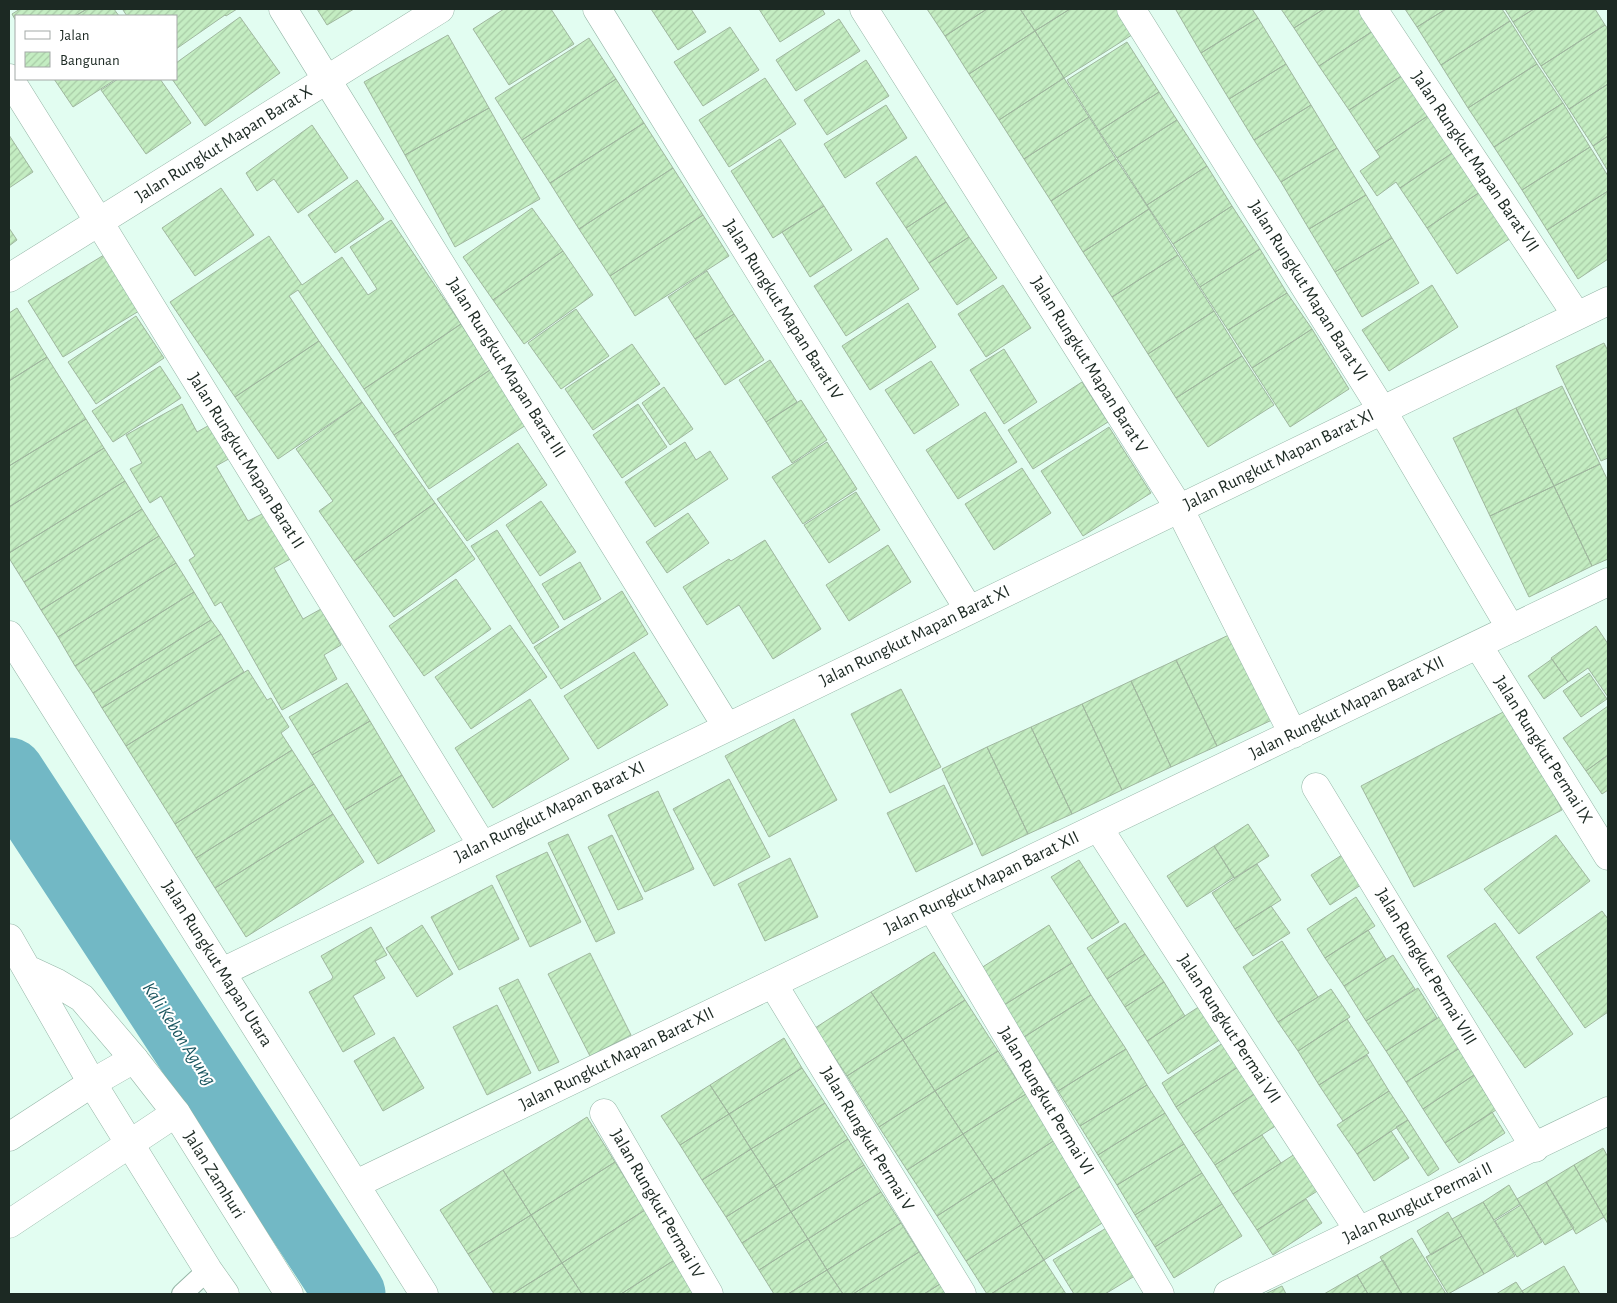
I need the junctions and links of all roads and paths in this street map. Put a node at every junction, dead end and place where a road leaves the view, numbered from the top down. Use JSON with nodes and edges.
{"nodes":[{"id":1,"x":283,"y":9,"type":"edge"},
{"id":2,"x":440,"y":9,"type":"edge"},
{"id":3,"x":597,"y":9,"type":"edge"},
{"id":4,"x":864,"y":9,"type":"edge"},
{"id":5,"x":1131,"y":9,"type":"edge"},
{"id":6,"x":1373,"y":9,"type":"edge"},
{"id":7,"x":9,"y":78,"type":"edge"},
{"id":8,"x":327,"y":79,"type":"junction"},
{"id":9,"x":99,"y":222,"type":"junction"},
{"id":10,"x":9,"y":278,"type":"edge"},
{"id":11,"x":1608,"y":301,"type":"edge"},
{"id":12,"x":1577,"y":316,"type":"junction"},
{"id":13,"x":1382,"y":410,"type":"junction"},
{"id":14,"x":1178,"y":508,"type":"junction"},
{"id":15,"x":1608,"y":582,"type":"edge"},
{"id":16,"x":969,"y":610,"type":"junction"},
{"id":17,"x":1512,"y":629,"type":"junction"},
{"id":18,"x":9,"y":635,"type":"edge"},
{"id":19,"x":1478,"y":645,"type":"junction"},
{"id":20,"x":727,"y":727,"type":"junction"},
{"id":21,"x":1293,"y":734,"type":"junction"},
{"id":22,"x":1316,"y":787,"type":"dead end"},
{"id":23,"x":1098,"y":827,"type":"junction"},
{"id":24,"x":482,"y":845,"type":"junction"},
{"id":25,"x":1608,"y":856,"type":"edge"},
{"id":26,"x":932,"y":908,"type":"junction"},
{"id":27,"x":9,"y":938,"type":"edge"},
{"id":28,"x":28,"y":970,"type":"junction"},
{"id":29,"x":222,"y":972,"type":"junction"},
{"id":30,"x":773,"y":984,"type":"junction"},
{"id":31,"x":134,"y":1059,"type":"junction"},
{"id":32,"x":92,"y":1083,"type":"junction"},
{"id":33,"x":1608,"y":1111,"type":"edge"},
{"id":34,"x":176,"y":1113,"type":"junction"},
{"id":35,"x":604,"y":1113,"type":"dead end"},
{"id":36,"x":9,"y":1137,"type":"edge"},
{"id":37,"x":131,"y":1144,"type":"junction"},
{"id":38,"x":1535,"y":1148,"type":"junction"},
{"id":39,"x":356,"y":1184,"type":"junction"},
{"id":40,"x":9,"y":1224,"type":"edge"},
{"id":41,"x":1360,"y":1231,"type":"junction"},
{"id":42,"x":208,"y":1270,"type":"junction"},
{"id":43,"x":182,"y":1294,"type":"edge"},
{"id":44,"x":225,"y":1294,"type":"edge"},
{"id":45,"x":289,"y":1294,"type":"edge"},
{"id":46,"x":424,"y":1294,"type":"edge"},
{"id":47,"x":709,"y":1294,"type":"edge"},
{"id":48,"x":962,"y":1294,"type":"edge"},
{"id":49,"x":1160,"y":1294,"type":"edge"},
{"id":50,"x":1228,"y":1294,"type":"edge"}],
"edges":[{"from":1,"to":8,"type":"street","name":"Jalan Rungkut Mapan Barat III"},
{"from":2,"to":8,"type":"street","name":"Jalan Rungkut Mapan Barat X"},
{"from":3,"to":16,"type":"street","name":"Jalan Rungkut Mapan Barat IV"},
{"from":4,"to":14,"type":"street","name":"Jalan Rungkut Mapan Barat V"},
{"from":5,"to":13,"type":"street","name":"Jalan Rungkut Mapan Barat VI"},
{"from":6,"to":12,"type":"street","name":"Jalan Rungkut Mapan Barat VII"},
{"from":7,"to":9,"type":"street","name":"Jalan Rungkut Mapan Barat II"},
{"from":8,"to":9,"type":"street","name":"Jalan Rungkut Mapan Barat X"},
{"from":8,"to":20,"type":"street","name":"Jalan Rungkut Mapan Barat III"},
{"from":9,"to":10,"type":"street","name":"Jalan Rungkut Mapan Barat X"},
{"from":9,"to":24,"type":"street","name":"Jalan Rungkut Mapan Barat II"},
{"from":11,"to":12,"type":"street","name":"Jalan Rungkut Mapan Barat XI"},
{"from":12,"to":13,"type":"street","name":"Jalan Rungkut Mapan Barat XI"},
{"from":13,"to":14,"type":"street","name":"Jalan Rungkut Mapan Barat XI"},
{"from":13,"to":17,"type":"street","name":"Jalan Rungkut Mapan Barat VI"},
{"from":14,"to":16,"type":"street","name":"Jalan Rungkut Mapan Barat XI"},
{"from":14,"to":21,"type":"street","name":"Jalan Rungkut Mapan Barat V"},
{"from":15,"to":17,"type":"street","name":"Jalan Rungkut Mapan Barat XII"},
{"from":16,"to":20,"type":"street","name":"Jalan Rungkut Mapan Barat XI"},
{"from":17,"to":19,"type":"street","name":"Jalan Rungkut Mapan Barat XII"},
{"from":18,"to":29,"type":"street","name":"Jalan Rungkut Mapan Utara"},
{"from":19,"to":21,"type":"street","name":"Jalan Rungkut Mapan Barat XII"},
{"from":19,"to":25,"type":"street","name":"Jalan Rungkut Permai IX"},
{"from":20,"to":24,"type":"street","name":"Jalan Rungkut Mapan Barat XI"},
{"from":21,"to":23,"type":"street","name":"Jalan Rungkut Mapan Barat XII"},
{"from":22,"to":38,"type":"street","name":"Jalan Rungkut Permai VIII"},
{"from":23,"to":26,"type":"street","name":"Jalan Rungkut Mapan Barat XII"},
{"from":23,"to":41,"type":"street","name":"Jalan Rungkut Permai VII"},
{"from":24,"to":29,"type":"street","name":"Jalan Rungkut Mapan Barat XI"},
{"from":26,"to":30,"type":"street","name":"Jalan Rungkut Mapan Barat XII"},
{"from":26,"to":49,"type":"street","name":"Jalan Rungkut Permai VI"},
{"from":27,"to":28,"type":"street"},
{"from":28,"to":31,"type":"street","name":"Jalan Zamhuri"},
{"from":28,"to":32,"type":"street"},
{"from":29,"to":39,"type":"street","name":"Jalan Rungkut Mapan Utara"},
{"from":30,"to":39,"type":"street","name":"Jalan Rungkut Mapan Barat XII"},
{"from":30,"to":48,"type":"street","name":"Jalan Rungkut Permai V"},
{"from":31,"to":32,"type":"street"},
{"from":31,"to":34,"type":"street","name":"Jalan Zamhuri"},
{"from":32,"to":36,"type":"street"},
{"from":32,"to":37,"type":"street"},
{"from":33,"to":38,"type":"street","name":"Jalan Rungkut Permai II"},
{"from":34,"to":37,"type":"street"},
{"from":34,"to":45,"type":"street","name":"Jalan Zamhuri"},
{"from":35,"to":47,"type":"street","name":"Jalan Rungkut Permai IV"},
{"from":37,"to":40,"type":"street"},
{"from":37,"to":42,"type":"street"},
{"from":38,"to":41,"type":"street","name":"Jalan Rungkut Permai II"},
{"from":39,"to":46,"type":"street","name":"Jalan Rungkut Mapan Utara"},
{"from":41,"to":50,"type":"street","name":"Jalan Rungkut Permai II"},
{"from":42,"to":43,"type":"lane"},
{"from":42,"to":44,"type":"street"}]}
